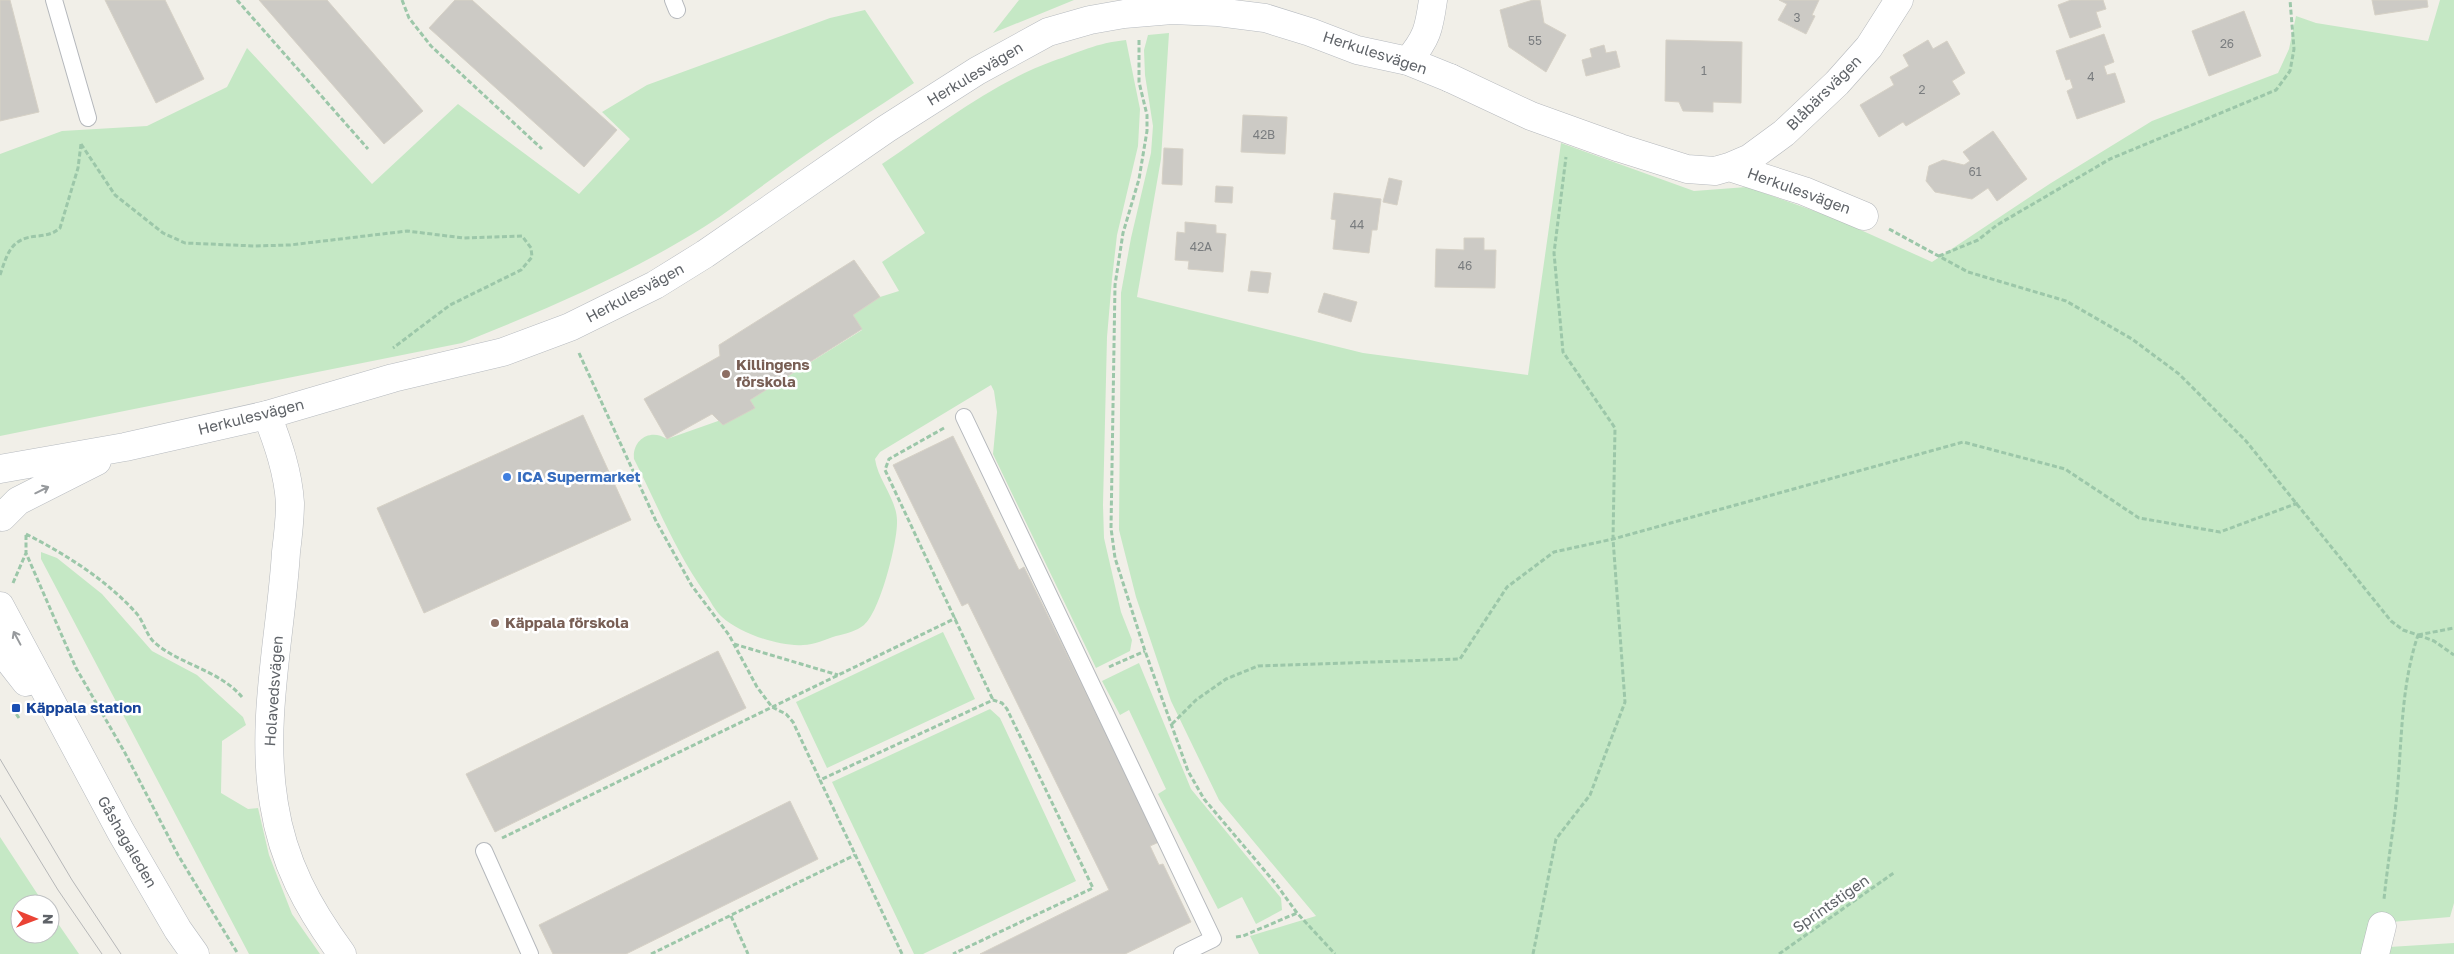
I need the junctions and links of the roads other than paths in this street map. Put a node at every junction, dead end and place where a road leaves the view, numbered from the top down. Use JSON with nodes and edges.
{"nodes":[{"id":1,"x":54,"y":0,"type":"edge"},
{"id":2,"x":1433,"y":0,"type":"edge"},
{"id":3,"x":1899,"y":0,"type":"edge"},
{"id":4,"x":1130,"y":16,"type":"edge"},
{"id":5,"x":1408,"y":61,"type":"junction"},
{"id":6,"x":88,"y":118,"type":"road end"},
{"id":7,"x":1729,"y":167,"type":"junction"},
{"id":8,"x":1864,"y":216,"type":"road end"},
{"id":9,"x":267,"y":415,"type":"junction"},
{"id":10,"x":964,"y":417,"type":"road end"},
{"id":11,"x":125,"y":446,"type":"junction"},
{"id":12,"x":0,"y":469,"type":"edge"},
{"id":13,"x":11,"y":520,"type":"edge"},
{"id":14,"x":6,"y":597,"type":"edge"},
{"id":15,"x":0,"y":649,"type":"edge"},
{"id":16,"x":64,"y":728,"type":"junction"},
{"id":17,"x":484,"y":852,"type":"road end"},
{"id":18,"x":2382,"y":926,"type":"road end"},
{"id":19,"x":195,"y":954,"type":"edge"},
{"id":20,"x":342,"y":954,"type":"edge"},
{"id":21,"x":530,"y":954,"type":"edge"},
{"id":22,"x":1182,"y":954,"type":"edge"},
{"id":23,"x":2375,"y":954,"type":"edge"}],
"edges":[{"from":1,"to":6,"type":"lane"},
{"from":2,"to":5,"type":"street"},
{"from":3,"to":7,"type":"street","name":"Blåbärsvägen"},
{"from":4,"to":5,"type":"street","name":"Herkulesvägen"},
{"from":4,"to":9,"type":"street","name":"Herkulesvägen"},
{"from":5,"to":7,"type":"street","name":"Herkulesvägen"},
{"from":7,"to":8,"type":"street","name":"Herkulesvägen"},
{"from":9,"to":11,"type":"street","name":"Herkulesvägen"},
{"from":9,"to":20,"type":"street","name":"Holavedsvägen"},
{"from":10,"to":22,"type":"lane"},
{"from":11,"to":12,"type":"street","name":"Herkulesvägen"},
{"from":13,"to":11,"type":"street","name":"Herkulesvägen","one_way":true},
{"from":16,"to":14,"type":"street","name":"Gåshagaleden","one_way":true},
{"from":15,"to":16,"type":"street","name":"Gåshagaleden"},
{"from":16,"to":19,"type":"street","name":"Gåshagaleden"},
{"from":17,"to":21,"type":"lane"},
{"from":18,"to":23,"type":"street"}]}
